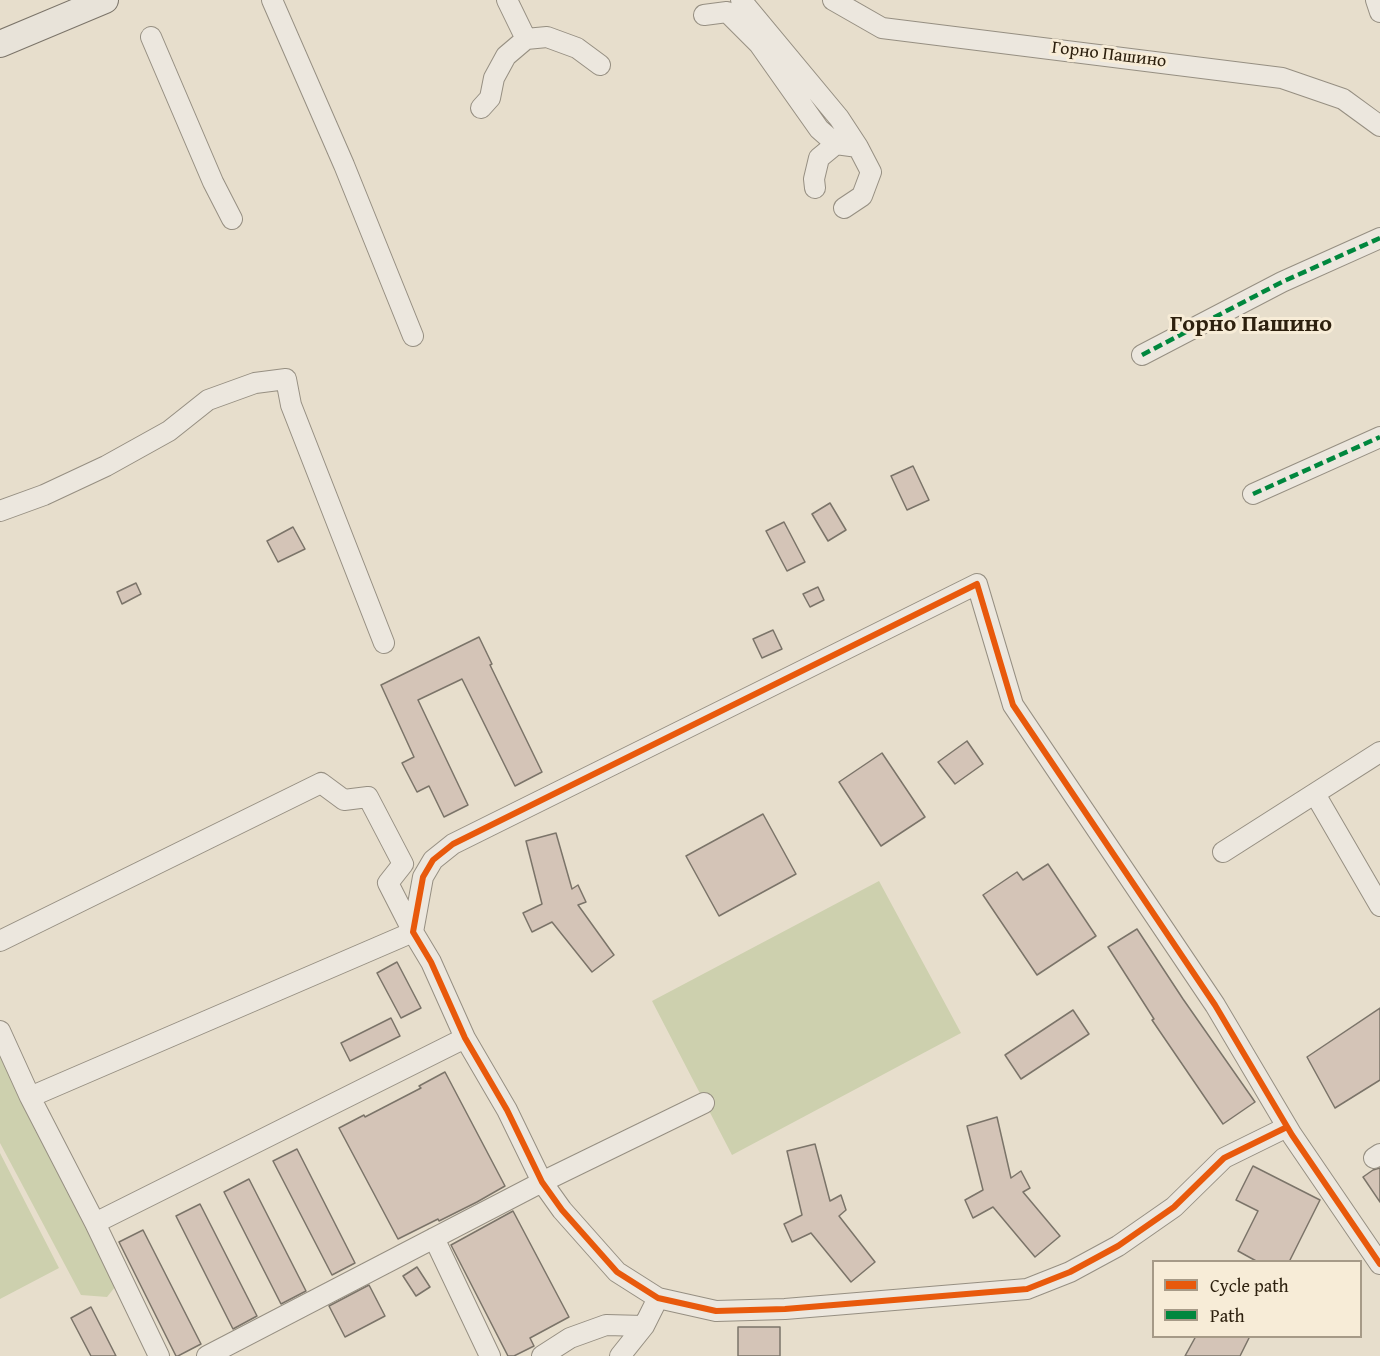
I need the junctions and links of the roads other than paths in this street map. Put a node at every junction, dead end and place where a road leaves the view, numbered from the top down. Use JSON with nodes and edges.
{"nodes":[{"id":1,"x":105,"y":0,"type":"edge"},
{"id":2,"x":272,"y":0,"type":"edge"},
{"id":3,"x":507,"y":0,"type":"edge"},
{"id":4,"x":741,"y":0,"type":"edge"},
{"id":5,"x":833,"y":0,"type":"edge"},
{"id":6,"x":1376,"y":0,"type":"edge"},
{"id":7,"x":1380,"y":12,"type":"edge"},
{"id":8,"x":704,"y":15,"type":"dead end"},
{"id":9,"x":151,"y":37,"type":"dead end"},
{"id":10,"x":526,"y":39,"type":"junction"},
{"id":11,"x":0,"y":44,"type":"edge"},
{"id":12,"x":600,"y":65,"type":"dead end"},
{"id":13,"x":481,"y":108,"type":"dead end"},
{"id":14,"x":1380,"y":126,"type":"edge"},
{"id":15,"x":836,"y":144,"type":"junction"},
{"id":16,"x":858,"y":147,"type":"junction"},
{"id":17,"x":815,"y":188,"type":"dead end"},
{"id":18,"x":844,"y":208,"type":"dead end"},
{"id":19,"x":232,"y":219,"type":"dead end"},
{"id":20,"x":1380,"y":238,"type":"edge"},
{"id":21,"x":413,"y":336,"type":"dead end"},
{"id":22,"x":1142,"y":355,"type":"dead end"},
{"id":23,"x":1380,"y":437,"type":"edge"},
{"id":24,"x":1252,"y":494,"type":"dead end"},
{"id":25,"x":0,"y":512,"type":"edge"},
{"id":26,"x":384,"y":643,"type":"dead end"},
{"id":27,"x":1380,"y":752,"type":"edge"},
{"id":28,"x":1315,"y":794,"type":"junction"},
{"id":29,"x":1223,"y":852,"type":"dead end"},
{"id":30,"x":1380,"y":906,"type":"edge"},
{"id":31,"x":413,"y":932,"type":"junction"},
{"id":32,"x":0,"y":941,"type":"edge"},
{"id":33,"x":0,"y":1031,"type":"edge"},
{"id":34,"x":465,"y":1038,"type":"junction"},
{"id":35,"x":30,"y":1097,"type":"junction"},
{"id":36,"x":704,"y":1102,"type":"dead end"},
{"id":37,"x":1287,"y":1127,"type":"junction"},
{"id":38,"x":543,"y":1182,"type":"junction"},
{"id":39,"x":96,"y":1223,"type":"junction"},
{"id":40,"x":434,"y":1238,"type":"junction"},
{"id":41,"x":1380,"y":1264,"type":"edge"},
{"id":42,"x":658,"y":1298,"type":"junction"},
{"id":43,"x":644,"y":1326,"type":"junction"},
{"id":44,"x":159,"y":1356,"type":"edge"},
{"id":45,"x":207,"y":1356,"type":"edge"},
{"id":46,"x":490,"y":1356,"type":"edge"},
{"id":47,"x":542,"y":1356,"type":"edge"},
{"id":48,"x":620,"y":1356,"type":"edge"}],
"edges":[{"from":1,"to":11,"type":"main road"},
{"from":2,"to":21,"type":"street"},
{"from":3,"to":10,"type":"street"},
{"from":4,"to":16,"type":"street"},
{"from":5,"to":14,"type":"street","name":"Горно Пашино"},
{"from":6,"to":7,"type":"street"},
{"from":8,"to":15,"type":"street"},
{"from":9,"to":19,"type":"street"},
{"from":10,"to":12,"type":"street"},
{"from":10,"to":13,"type":"street"},
{"from":15,"to":16,"type":"street"},
{"from":15,"to":17,"type":"street"},
{"from":16,"to":18,"type":"street"},
{"from":20,"to":22,"type":"street"},
{"from":23,"to":24,"type":"street"},
{"from":25,"to":26,"type":"street"},
{"from":27,"to":28,"type":"street"},
{"from":28,"to":29,"type":"street"},
{"from":28,"to":30,"type":"street"},
{"from":31,"to":32,"type":"street"},
{"from":31,"to":34,"type":"street"},
{"from":31,"to":35,"type":"street"},
{"from":31,"to":37,"type":"street"},
{"from":33,"to":35,"type":"street"},
{"from":34,"to":38,"type":"street"},
{"from":34,"to":39,"type":"street"},
{"from":35,"to":39,"type":"street"},
{"from":36,"to":38,"type":"street"},
{"from":37,"to":41,"type":"street"},
{"from":37,"to":42,"type":"street"},
{"from":38,"to":40,"type":"street"},
{"from":38,"to":42,"type":"street"},
{"from":39,"to":44,"type":"street"},
{"from":40,"to":45,"type":"street"},
{"from":40,"to":46,"type":"street"},
{"from":42,"to":43,"type":"street"},
{"from":43,"to":47,"type":"street"},
{"from":43,"to":48,"type":"street"}]}
